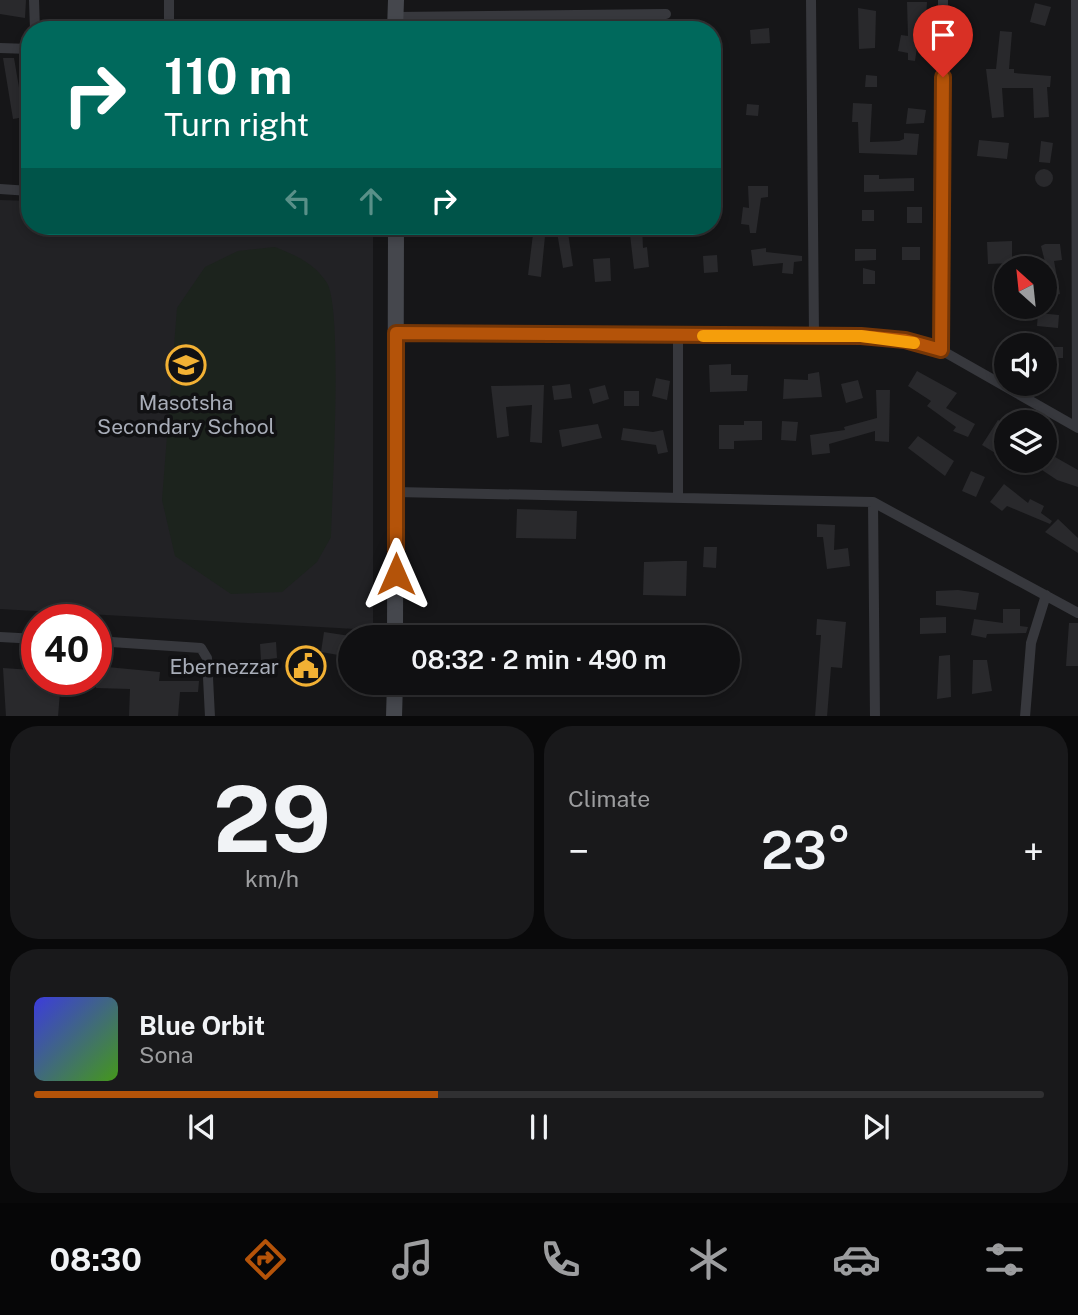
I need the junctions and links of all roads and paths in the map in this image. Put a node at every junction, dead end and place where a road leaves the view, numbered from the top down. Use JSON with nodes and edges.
{"nodes":[{"id":1,"x":34,"y":0,"type":"edge"},
{"id":2,"x":169,"y":0,"type":"edge"},
{"id":3,"x":396,"y":0,"type":"edge"},
{"id":4,"x":811,"y":0,"type":"edge"},
{"id":5,"x":943,"y":0,"type":"edge"},
{"id":6,"x":1076,"y":0,"type":"edge"},
{"id":7,"x":666,"y":14,"type":"dead end"},
{"id":8,"x":34,"y":21,"type":"edge"},
{"id":9,"x":169,"y":21,"type":"edge"},
{"id":10,"x":396,"y":21,"type":"edge"},
{"id":11,"x":456,"y":21,"type":"edge"},
{"id":12,"x":0,"y":48,"type":"edge"},
{"id":13,"x":21,"y":49,"type":"edge"},
{"id":14,"x":0,"y":189,"type":"edge"},
{"id":15,"x":21,"y":190,"type":"edge"},
{"id":16,"x":396,"y":235,"type":"edge"},
{"id":17,"x":396,"y":333,"type":"junction"},
{"id":18,"x":814,"y":335,"type":"junction"},
{"id":19,"x":678,"y":336,"type":"junction"},
{"id":20,"x":941,"y":350,"type":"junction"},
{"id":21,"x":1077,"y":428,"type":"edge"},
{"id":22,"x":396,"y":492,"type":"junction"},
{"id":23,"x":678,"y":497,"type":"junction"},
{"id":24,"x":873,"y":502,"type":"junction"},
{"id":25,"x":1046,"y":595,"type":"junction"},
{"id":26,"x":1078,"y":613,"type":"edge"},
{"id":27,"x":395,"y":625,"type":"edge"},
{"id":28,"x":0,"y":637,"type":"edge"},
{"id":29,"x":21,"y":638,"type":"edge"},
{"id":30,"x":112,"y":642,"type":"edge"},
{"id":31,"x":395,"y":695,"type":"edge"},
{"id":32,"x":210,"y":716,"type":"edge"},
{"id":33,"x":394,"y":716,"type":"edge"},
{"id":34,"x":875,"y":716,"type":"edge"},
{"id":35,"x":1025,"y":716,"type":"edge"}],
"edges":[{"from":1,"to":8,"type":"street"},
{"from":2,"to":9,"type":"street"},
{"from":3,"to":10,"type":"street"},
{"from":4,"to":18,"type":"street"},
{"from":5,"to":20,"type":"street"},
{"from":6,"to":21,"type":"street"},
{"from":7,"to":11,"type":"street"},
{"from":12,"to":13,"type":"street"},
{"from":14,"to":15,"type":"street"},
{"from":16,"to":17,"type":"street"},
{"from":17,"to":19,"type":"street"},
{"from":17,"to":22,"type":"street"},
{"from":18,"to":19,"type":"street"},
{"from":18,"to":20,"type":"street"},
{"from":19,"to":23,"type":"street"},
{"from":20,"to":21,"type":"street"},
{"from":22,"to":23,"type":"street"},
{"from":22,"to":27,"type":"street"},
{"from":23,"to":24,"type":"street"},
{"from":24,"to":25,"type":"street"},
{"from":24,"to":34,"type":"street"},
{"from":25,"to":26,"type":"street"},
{"from":25,"to":35,"type":"street"},
{"from":28,"to":29,"type":"street"},
{"from":30,"to":32,"type":"street"},
{"from":31,"to":33,"type":"street"}]}
